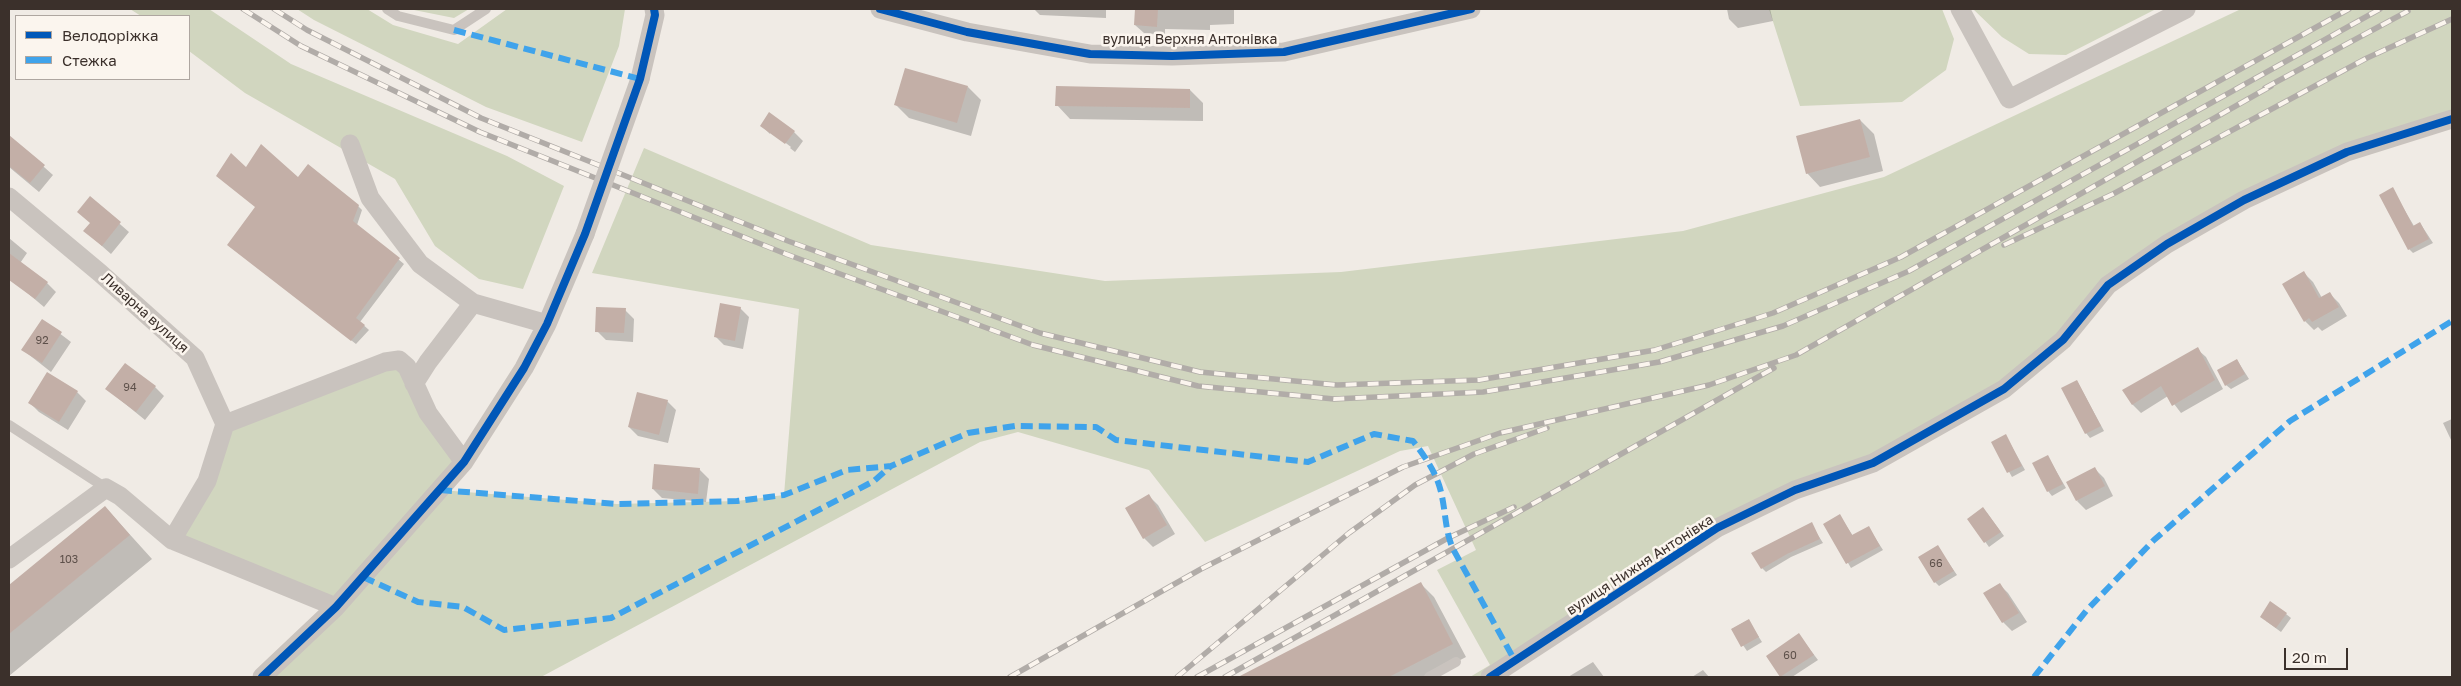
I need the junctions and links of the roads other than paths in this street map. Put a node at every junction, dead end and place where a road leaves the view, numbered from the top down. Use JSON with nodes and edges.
{"nodes":[{"id":1,"x":387,"y":9,"type":"edge"},
{"id":2,"x":486,"y":9,"type":"edge"},
{"id":3,"x":654,"y":9,"type":"edge"},
{"id":4,"x":880,"y":9,"type":"edge"},
{"id":5,"x":1471,"y":9,"type":"edge"},
{"id":6,"x":1960,"y":9,"type":"edge"},
{"id":7,"x":2186,"y":9,"type":"edge"},
{"id":8,"x":2452,"y":119,"type":"edge"},
{"id":9,"x":350,"y":144,"type":"dead end"},
{"id":10,"x":9,"y":197,"type":"edge"},
{"id":11,"x":473,"y":303,"type":"junction"},
{"id":12,"x":547,"y":324,"type":"junction"},
{"id":13,"x":414,"y":384,"type":"junction"},
{"id":14,"x":225,"y":424,"type":"junction"},
{"id":15,"x":9,"y":426,"type":"edge"},
{"id":16,"x":464,"y":462,"type":"junction"},
{"id":17,"x":106,"y":488,"type":"junction"},
{"id":18,"x":172,"y":540,"type":"junction"},
{"id":19,"x":9,"y":559,"type":"edge"},
{"id":20,"x":336,"y":607,"type":"junction"},
{"id":21,"x":1456,"y":662,"type":"dead end"},
{"id":22,"x":262,"y":677,"type":"edge"},
{"id":23,"x":1429,"y":677,"type":"edge"},
{"id":24,"x":1490,"y":677,"type":"edge"}],
"edges":[{"from":1,"to":2,"type":"lane"},
{"from":3,"to":12,"type":"street","bridge":true},
{"from":4,"to":5,"type":"street","name":"вулиця Верхня Антонівка"},
{"from":6,"to":7,"type":"street"},
{"from":8,"to":24,"type":"street","name":"вулиця Нижня Антонівка"},
{"from":9,"to":11,"type":"street"},
{"from":10,"to":14,"type":"street","name":"Ливарна вулиця"},
{"from":11,"to":12,"type":"street"},
{"from":11,"to":13,"type":"street"},
{"from":12,"to":16,"type":"street"},
{"from":13,"to":14,"type":"street"},
{"from":13,"to":16,"type":"street"},
{"from":14,"to":18,"type":"street"},
{"from":15,"to":17,"type":"lane"},
{"from":16,"to":20,"type":"street"},
{"from":17,"to":18,"type":"street"},
{"from":17,"to":19,"type":"street"},
{"from":18,"to":20,"type":"street"},
{"from":20,"to":22,"type":"street"},
{"from":21,"to":23,"type":"lane"}]}
